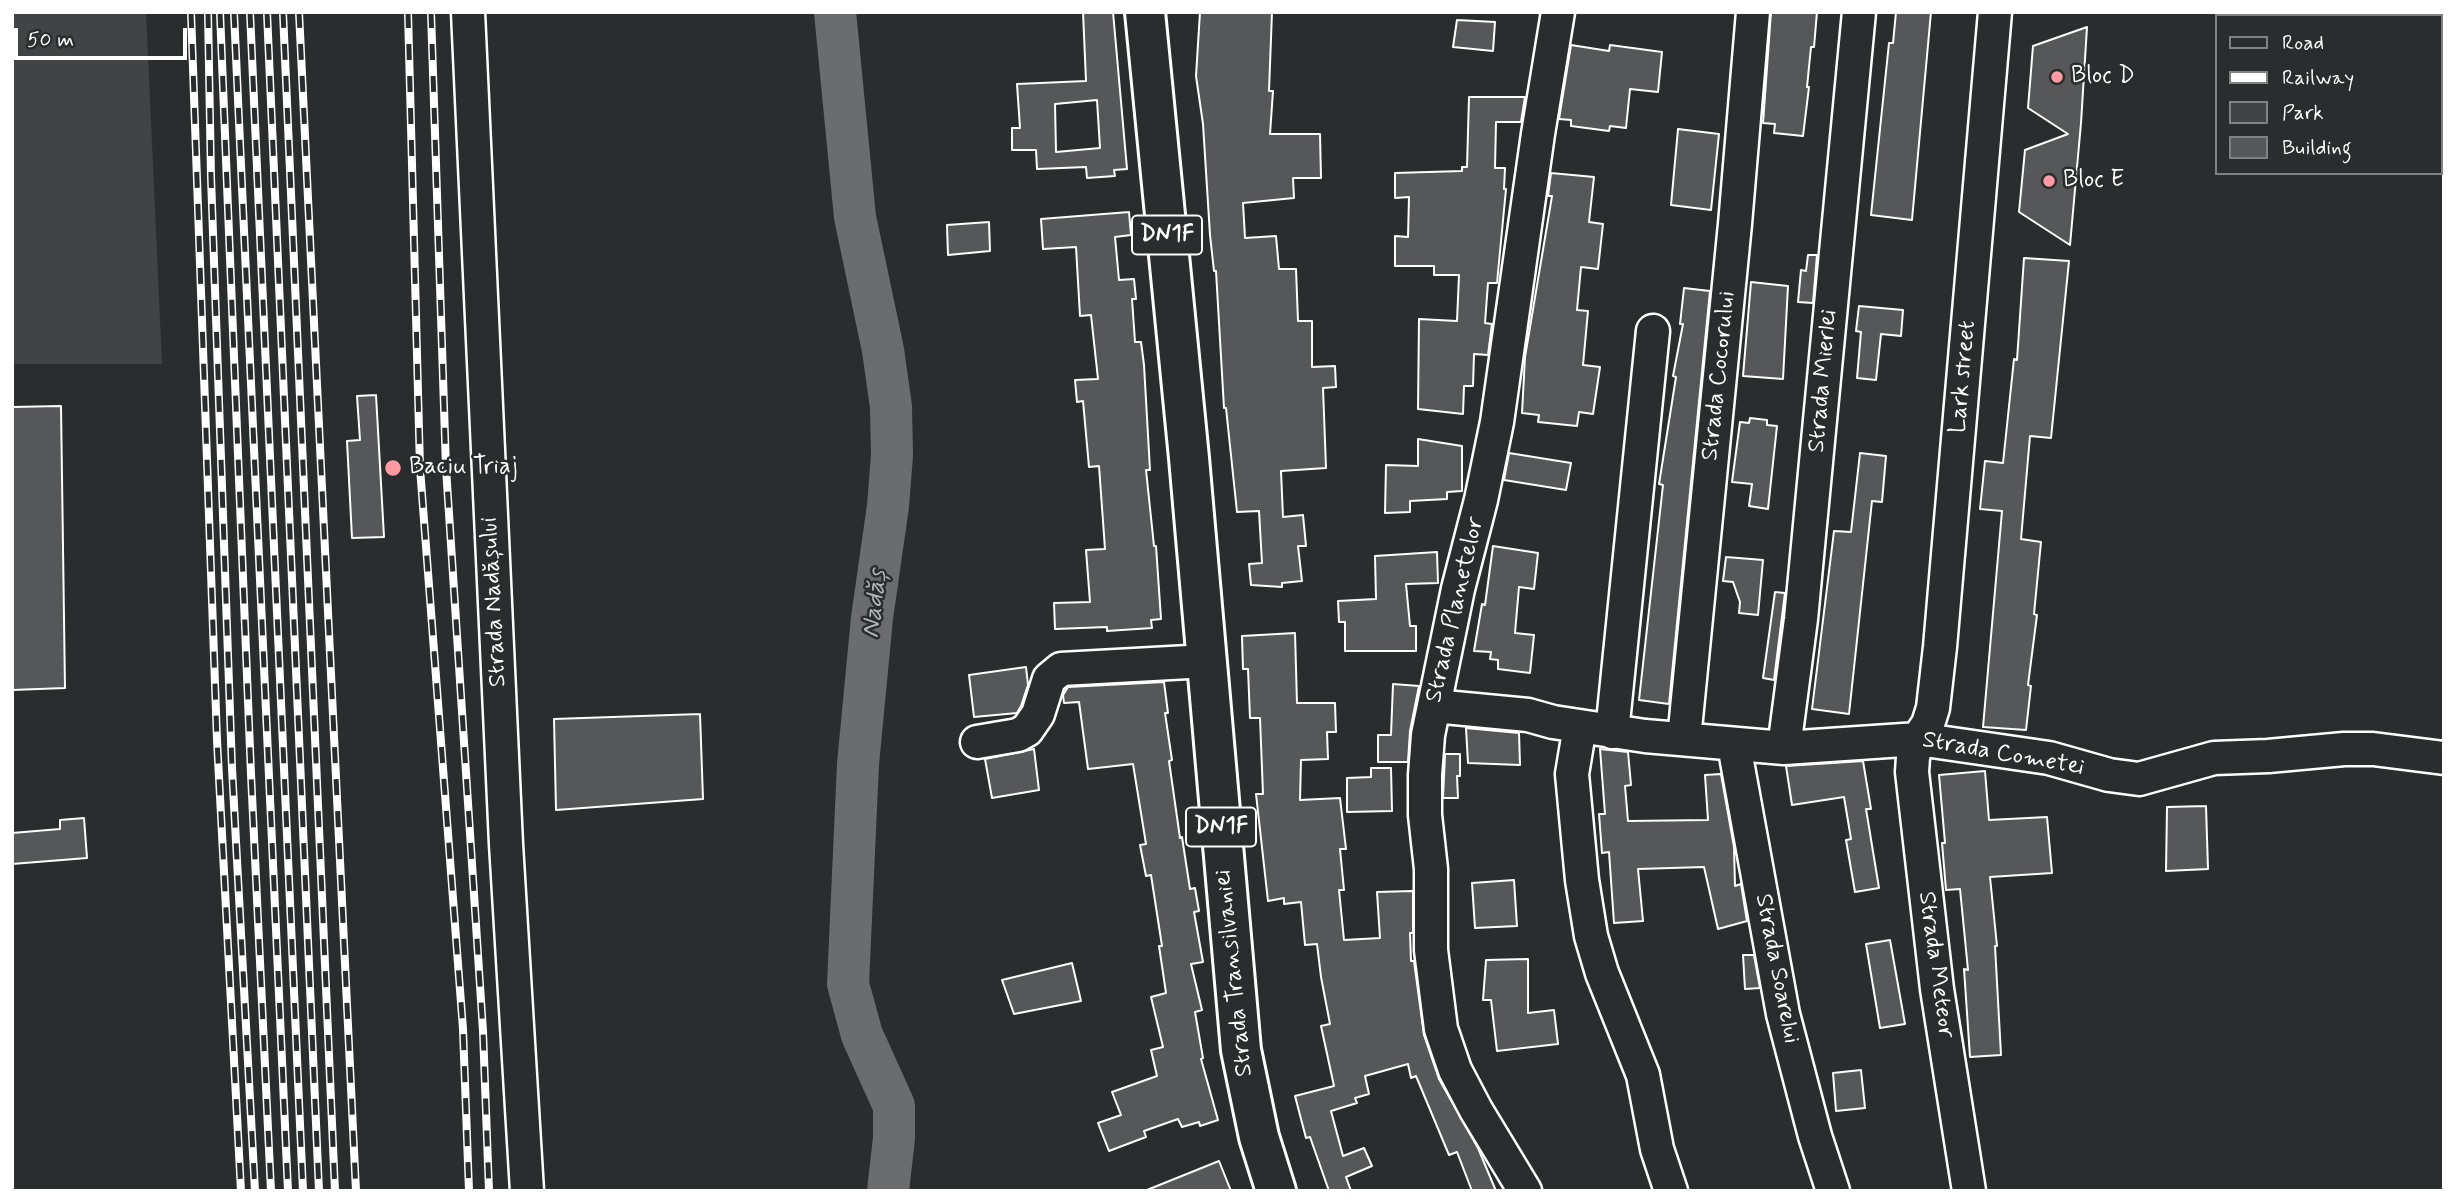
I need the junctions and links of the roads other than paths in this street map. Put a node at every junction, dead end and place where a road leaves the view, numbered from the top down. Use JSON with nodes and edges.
{"nodes":[{"id":1,"x":468,"y":12,"type":"edge"},
{"id":2,"x":1145,"y":12,"type":"edge"},
{"id":3,"x":1558,"y":12,"type":"edge"},
{"id":4,"x":1753,"y":12,"type":"edge"},
{"id":5,"x":1859,"y":12,"type":"edge"},
{"id":6,"x":1995,"y":12,"type":"edge"},
{"id":7,"x":1653,"y":331,"type":"dead end"},
{"id":8,"x":1207,"y":661,"type":"junction"},
{"id":9,"x":1434,"y":706,"type":"junction"},
{"id":10,"x":1580,"y":726,"type":"junction"},
{"id":11,"x":1612,"y":732,"type":"junction"},
{"id":12,"x":1684,"y":739,"type":"junction"},
{"id":13,"x":1918,"y":739,"type":"junction"},
{"id":14,"x":977,"y":742,"type":"dead end"},
{"id":15,"x":1734,"y":745,"type":"junction"},
{"id":16,"x":1784,"y":748,"type":"junction"},
{"id":17,"x":2444,"y":758,"type":"edge"},
{"id":18,"x":527,"y":1191,"type":"edge"},
{"id":19,"x":1276,"y":1191,"type":"edge"},
{"id":20,"x":1525,"y":1191,"type":"edge"},
{"id":21,"x":1671,"y":1191,"type":"edge"},
{"id":22,"x":1833,"y":1191,"type":"edge"},
{"id":23,"x":1969,"y":1191,"type":"edge"}],
"edges":[{"from":1,"to":18,"type":"street","name":"Strada Nadășului"},
{"from":2,"to":8,"type":"main road","name":"Strada Transilvaniei","number":"DN1F"},
{"from":3,"to":9,"type":"street","name":"Strada Planetelor"},
{"from":4,"to":12,"type":"street","name":"Strada Cocorului"},
{"from":5,"to":16,"type":"street","name":"Strada Mierlei"},
{"from":6,"to":13,"type":"street","name":"Lark street"},
{"from":7,"to":11,"type":"street"},
{"from":8,"to":14,"type":"street"},
{"from":8,"to":19,"type":"main road","name":"Strada Transilvaniei","number":"DN1F"},
{"from":9,"to":10,"type":"street","name":"Strada Cometei"},
{"from":9,"to":20,"type":"street","name":"Strada Planetelor"},
{"from":10,"to":11,"type":"street","name":"Strada Cometei"},
{"from":10,"to":21,"type":"street"},
{"from":11,"to":12,"type":"street","name":"Strada Cometei"},
{"from":12,"to":15,"type":"street","name":"Strada Cometei"},
{"from":13,"to":16,"type":"street","name":"Strada Cometei"},
{"from":13,"to":17,"type":"street","name":"Strada Cometei"},
{"from":13,"to":23,"type":"street","name":"Strada Meteor"},
{"from":15,"to":16,"type":"street","name":"Strada Cometei"},
{"from":15,"to":22,"type":"street","name":"Strada Soarelui"}]}
